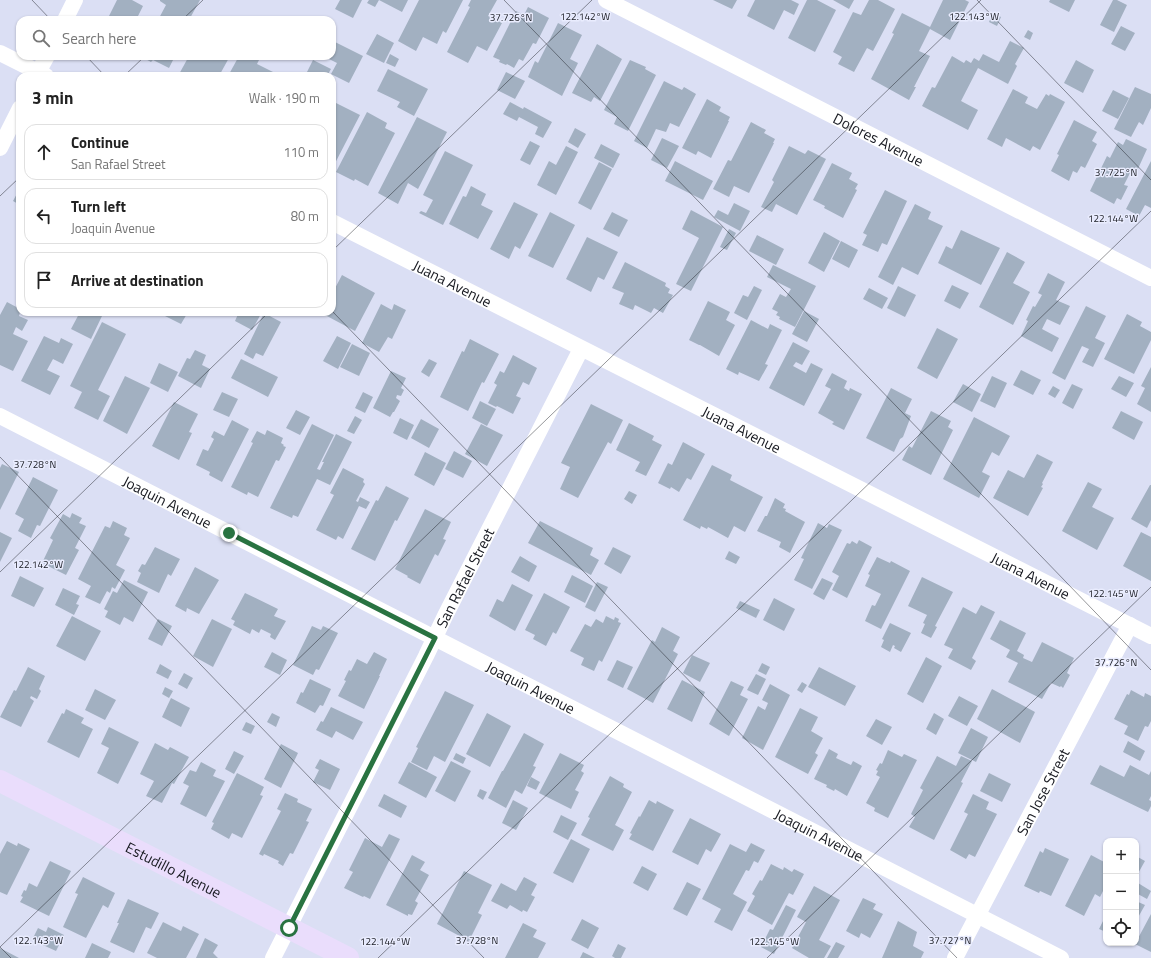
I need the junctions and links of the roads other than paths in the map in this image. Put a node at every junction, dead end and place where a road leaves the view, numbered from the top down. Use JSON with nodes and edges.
{"nodes":[{"id":1,"x":75,"y":0,"type":"edge"},
{"id":2,"x":606,"y":0,"type":"edge"},
{"id":3,"x":67,"y":16,"type":"edge"},
{"id":4,"x":0,"y":53,"type":"edge"},
{"id":5,"x":46,"y":60,"type":"edge"},
{"id":6,"x":35,"y":72,"type":"edge"},
{"id":7,"x":41,"y":72,"type":"edge"},
{"id":8,"x":16,"y":116,"type":"edge"},
{"id":9,"x":0,"y":148,"type":"edge"},
{"id":10,"x":336,"y":224,"type":"edge"},
{"id":11,"x":1151,"y":278,"type":"edge"},
{"id":12,"x":581,"y":349,"type":"junction"},
{"id":13,"x":0,"y":416,"type":"edge"},
{"id":14,"x":1130,"y":625,"type":"junction"},
{"id":15,"x":1151,"y":636,"type":"edge"},
{"id":16,"x":435,"y":638,"type":"junction"},
{"id":17,"x":0,"y":781,"type":"edge"},
{"id":18,"x":978,"y":915,"type":"junction"},
{"id":19,"x":289,"y":928,"type":"junction"},
{"id":20,"x":273,"y":958,"type":"edge"},
{"id":21,"x":348,"y":958,"type":"edge"},
{"id":22,"x":955,"y":958,"type":"edge"},
{"id":23,"x":1061,"y":958,"type":"edge"}],
"edges":[{"from":1,"to":3,"type":"street"},
{"from":2,"to":11,"type":"street","name":"Dolores Avenue"},
{"from":4,"to":6,"type":"street"},
{"from":5,"to":7,"type":"street"},
{"from":8,"to":9,"type":"street"},
{"from":10,"to":12,"type":"street","name":"Juana Avenue"},
{"from":12,"to":14,"type":"street","name":"Juana Avenue"},
{"from":12,"to":16,"type":"street","name":"San Rafael Street"},
{"from":13,"to":16,"type":"street","name":"Joaquin Avenue"},
{"from":14,"to":15,"type":"street","name":"Juana Avenue"},
{"from":14,"to":18,"type":"street","name":"San Jose Street"},
{"from":16,"to":18,"type":"street","name":"Joaquin Avenue"},
{"from":16,"to":19,"type":"street","name":"San Rafael Street"},
{"from":17,"to":19,"type":"street","name":"Estudillo Avenue"},
{"from":18,"to":22,"type":"street","name":"San Jose Street"},
{"from":18,"to":23,"type":"street","name":"Joaquin Avenue"},
{"from":19,"to":20,"type":"street","name":"San Rafael Street"},
{"from":19,"to":21,"type":"street","name":"Estudillo Avenue"}]}
